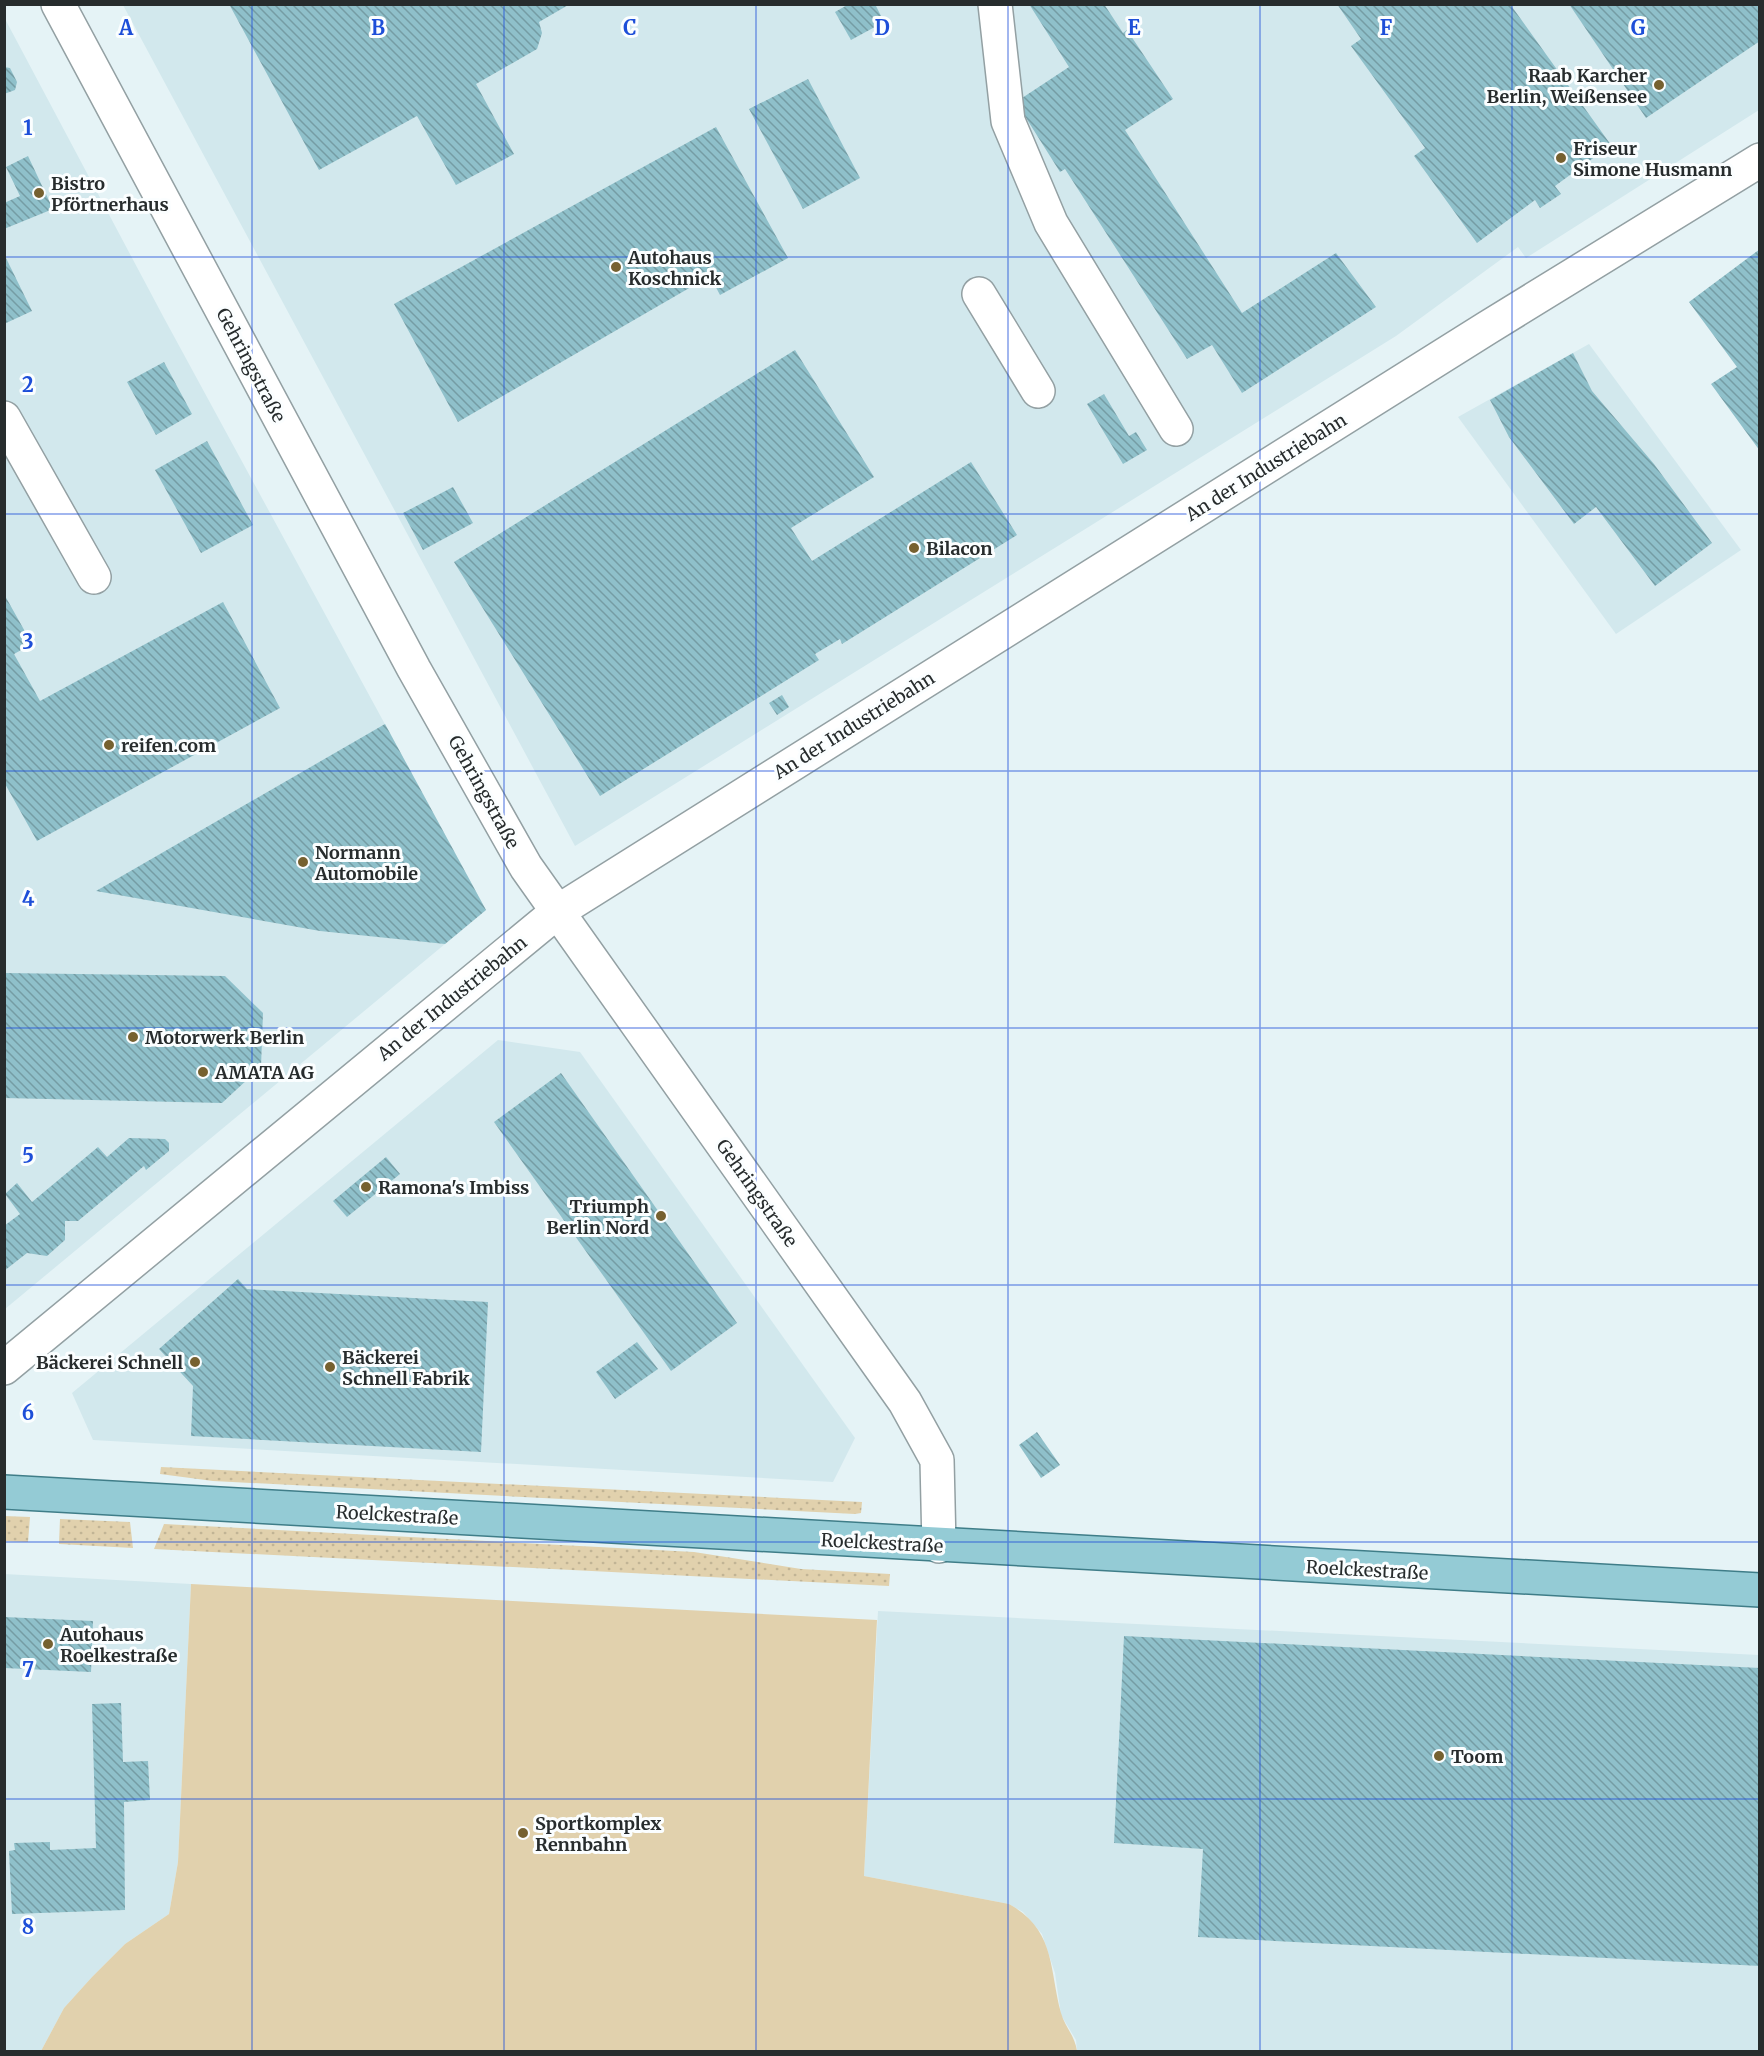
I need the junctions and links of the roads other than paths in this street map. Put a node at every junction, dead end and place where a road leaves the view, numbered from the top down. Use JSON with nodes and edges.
{"nodes":[{"id":1,"x":58,"y":4,"type":"edge"},
{"id":2,"x":995,"y":4,"type":"edge"},
{"id":3,"x":1760,"y":160,"type":"edge"},
{"id":4,"x":980,"y":294,"type":"dead end"},
{"id":5,"x":1038,"y":391,"type":"dead end"},
{"id":6,"x":4,"y":417,"type":"edge"},
{"id":7,"x":1176,"y":429,"type":"dead end"},
{"id":8,"x":94,"y":577,"type":"dead end"},
{"id":9,"x":557,"y":912,"type":"junction"},
{"id":10,"x":4,"y":1368,"type":"edge"},
{"id":11,"x":4,"y":1492,"type":"edge"},
{"id":12,"x":939,"y":1546,"type":"junction"},
{"id":13,"x":1760,"y":1590,"type":"edge"}],
"edges":[{"from":1,"to":9,"type":"street","name":"Gehringstraße"},
{"from":2,"to":7,"type":"street"},
{"from":3,"to":9,"type":"street","name":"An der Industriebahn"},
{"from":4,"to":5,"type":"street"},
{"from":6,"to":8,"type":"street"},
{"from":9,"to":10,"type":"street","name":"An der Industriebahn"},
{"from":9,"to":12,"type":"street","name":"Gehringstraße"},
{"from":11,"to":12,"type":"main road","name":"Roelckestraße"},
{"from":12,"to":13,"type":"main road","name":"Roelckestraße"}]}
